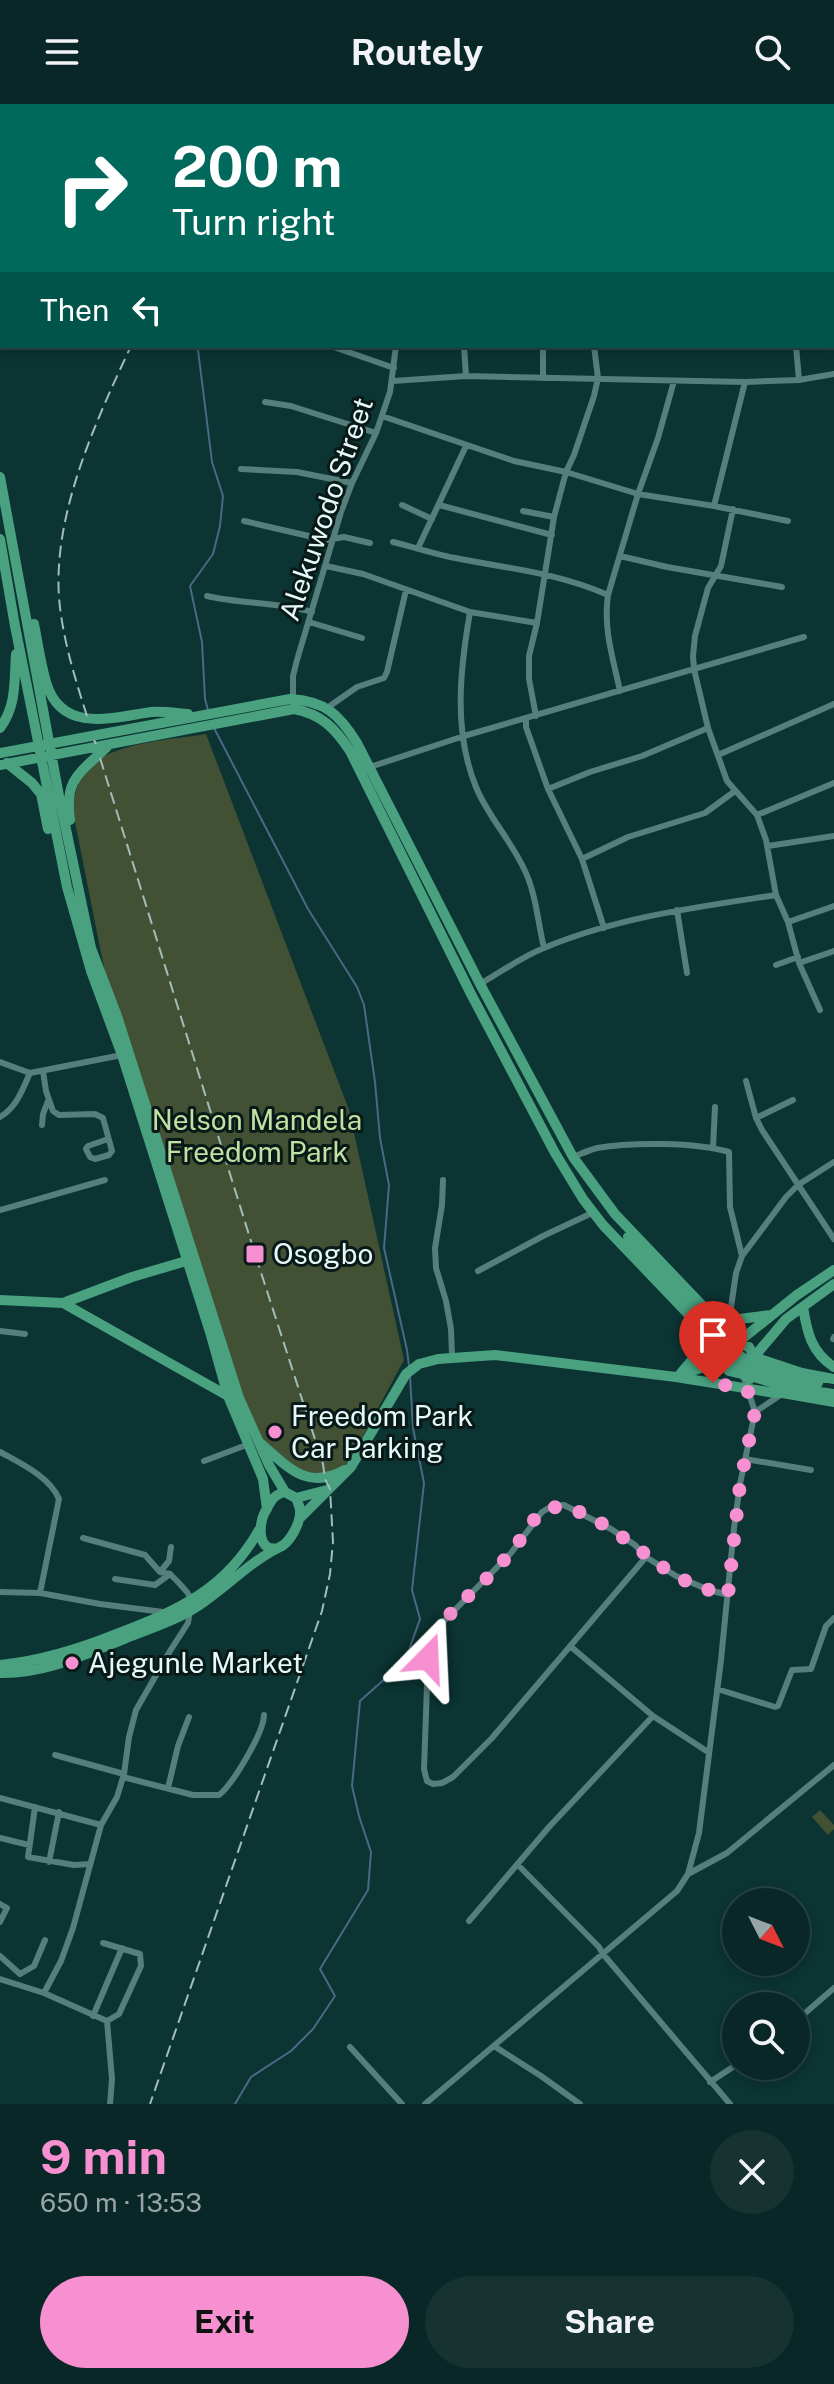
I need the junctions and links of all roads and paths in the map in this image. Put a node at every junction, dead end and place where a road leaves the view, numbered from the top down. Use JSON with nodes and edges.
{"nodes":[{"id":1,"x":337,"y":348,"type":"edge"},
{"id":2,"x":396,"y":348,"type":"edge"},
{"id":3,"x":464,"y":348,"type":"edge"},
{"id":4,"x":543,"y":348,"type":"edge"},
{"id":5,"x":594,"y":348,"type":"edge"},
{"id":6,"x":796,"y":348,"type":"edge"},
{"id":7,"x":394,"y":368,"type":"junction"},
{"id":8,"x":834,"y":374,"type":"edge"},
{"id":9,"x":466,"y":376,"type":"junction"},
{"id":10,"x":543,"y":378,"type":"junction"},
{"id":11,"x":598,"y":378,"type":"junction"},
{"id":12,"x":799,"y":380,"type":"junction"},
{"id":13,"x":393,"y":381,"type":"junction"},
{"id":14,"x":674,"y":381,"type":"junction"},
{"id":15,"x":745,"y":382,"type":"junction"},
{"id":16,"x":265,"y":402,"type":"dead end"},
{"id":17,"x":382,"y":416,"type":"junction"},
{"id":18,"x":376,"y":433,"type":"junction"},
{"id":19,"x":466,"y":446,"type":"junction"},
{"id":20,"x":241,"y":469,"type":"dead end"},
{"id":21,"x":566,"y":472,"type":"junction"},
{"id":22,"x":0,"y":477,"type":"edge"},
{"id":23,"x":352,"y":483,"type":"junction"},
{"id":24,"x":638,"y":494,"type":"junction"},
{"id":25,"x":4,"y":504,"type":"junction"},
{"id":26,"x":402,"y":505,"type":"dead end"},
{"id":27,"x":439,"y":505,"type":"junction"},
{"id":28,"x":714,"y":506,"type":"junction"},
{"id":29,"x":733,"y":509,"type":"junction"},
{"id":30,"x":523,"y":511,"type":"dead end"},
{"id":31,"x":554,"y":517,"type":"junction"},
{"id":32,"x":432,"y":519,"type":"junction"},
{"id":33,"x":244,"y":521,"type":"dead end"},
{"id":34,"x":788,"y":521,"type":"dead end"},
{"id":35,"x":552,"y":535,"type":"junction"},
{"id":36,"x":334,"y":538,"type":"junction"},
{"id":37,"x":0,"y":539,"type":"edge"},
{"id":38,"x":393,"y":542,"type":"dead end"},
{"id":39,"x":370,"y":543,"type":"dead end"},
{"id":40,"x":418,"y":548,"type":"junction"},
{"id":41,"x":620,"y":556,"type":"junction"},
{"id":42,"x":0,"y":561,"type":"edge"},
{"id":43,"x":326,"y":566,"type":"junction"},
{"id":44,"x":545,"y":573,"type":"junction"},
{"id":45,"x":716,"y":576,"type":"junction"},
{"id":46,"x":782,"y":587,"type":"dead end"},
{"id":47,"x":406,"y":590,"type":"junction"},
{"id":48,"x":608,"y":595,"type":"junction"},
{"id":49,"x":207,"y":596,"type":"dead end"},
{"id":50,"x":4,"y":602,"type":"edge"},
{"id":51,"x":312,"y":612,"type":"junction"},
{"id":52,"x":470,"y":612,"type":"junction"},
{"id":53,"x":309,"y":622,"type":"junction"},
{"id":54,"x":537,"y":623,"type":"junction"},
{"id":55,"x":804,"y":637,"type":"dead end"},
{"id":56,"x":362,"y":638,"type":"dead end"},
{"id":57,"x":694,"y":669,"type":"junction"},
{"id":58,"x":620,"y":691,"type":"junction"},
{"id":59,"x":293,"y":704,"type":"junction"},
{"id":60,"x":834,"y":704,"type":"edge"},
{"id":61,"x":327,"y":708,"type":"junction"},
{"id":62,"x":536,"y":716,"type":"junction"},
{"id":63,"x":208,"y":719,"type":"junction"},
{"id":64,"x":526,"y":720,"type":"junction"},
{"id":65,"x":0,"y":728,"type":"edge"},
{"id":66,"x":708,"y":728,"type":"junction"},
{"id":67,"x":464,"y":736,"type":"junction"},
{"id":68,"x":108,"y":746,"type":"junction"},
{"id":69,"x":0,"y":753,"type":"edge"},
{"id":70,"x":718,"y":755,"type":"junction"},
{"id":71,"x":3,"y":764,"type":"edge"},
{"id":72,"x":365,"y":769,"type":"junction"},
{"id":73,"x":834,"y":783,"type":"edge"},
{"id":74,"x":548,"y":789,"type":"junction"},
{"id":75,"x":735,"y":791,"type":"junction"},
{"id":76,"x":757,"y":815,"type":"junction"},
{"id":77,"x":834,"y":836,"type":"edge"},
{"id":78,"x":768,"y":846,"type":"junction"},
{"id":79,"x":582,"y":859,"type":"junction"},
{"id":80,"x":78,"y":885,"type":"junction"},
{"id":81,"x":67,"y":887,"type":"junction"},
{"id":82,"x":776,"y":895,"type":"junction"},
{"id":83,"x":834,"y":906,"type":"edge"},
{"id":84,"x":677,"y":910,"type":"junction"},
{"id":85,"x":788,"y":922,"type":"junction"},
{"id":86,"x":604,"y":928,"type":"junction"},
{"id":87,"x":544,"y":948,"type":"junction"},
{"id":88,"x":834,"y":951,"type":"edge"},
{"id":89,"x":799,"y":960,"type":"junction"},
{"id":90,"x":776,"y":965,"type":"dead end"},
{"id":91,"x":687,"y":973,"type":"dead end"},
{"id":92,"x":480,"y":984,"type":"junction"},
{"id":93,"x":820,"y":1010,"type":"dead end"},
{"id":94,"x":122,"y":1055,"type":"junction"},
{"id":95,"x":0,"y":1062,"type":"edge"},
{"id":96,"x":515,"y":1063,"type":"junction"},
{"id":97,"x":43,"y":1071,"type":"junction"},
{"id":98,"x":30,"y":1073,"type":"junction"},
{"id":99,"x":746,"y":1081,"type":"dead end"},
{"id":100,"x":793,"y":1100,"type":"dead end"},
{"id":101,"x":48,"y":1101,"type":"junction"},
{"id":102,"x":715,"y":1107,"type":"dead end"},
{"id":103,"x":0,"y":1117,"type":"edge"},
{"id":104,"x":756,"y":1118,"type":"junction"},
{"id":105,"x":42,"y":1125,"type":"dead end"},
{"id":106,"x":108,"y":1139,"type":"dead end"},
{"id":107,"x":713,"y":1148,"type":"junction"},
{"id":108,"x":573,"y":1157,"type":"junction"},
{"id":109,"x":834,"y":1162,"type":"edge"},
{"id":110,"x":105,"y":1180,"type":"dead end"},
{"id":111,"x":443,"y":1180,"type":"dead end"},
{"id":112,"x":798,"y":1185,"type":"junction"},
{"id":113,"x":0,"y":1210,"type":"edge"},
{"id":114,"x":592,"y":1213,"type":"junction"},
{"id":115,"x":615,"y":1214,"type":"junction"},
{"id":116,"x":603,"y":1225,"type":"junction"},
{"id":117,"x":834,"y":1239,"type":"edge"},
{"id":118,"x":742,"y":1256,"type":"junction"},
{"id":119,"x":191,"y":1260,"type":"junction"},
{"id":120,"x":478,"y":1271,"type":"dead end"},
{"id":121,"x":831,"y":1279,"type":"edge"},
{"id":122,"x":0,"y":1300,"type":"edge"},
{"id":123,"x":63,"y":1303,"type":"junction"},
{"id":124,"x":803,"y":1307,"type":"junction"},
{"id":125,"x":773,"y":1315,"type":"junction"},
{"id":126,"x":723,"y":1323,"type":"junction"},
{"id":127,"x":0,"y":1331,"type":"edge"},
{"id":128,"x":698,"y":1332,"type":"junction"},
{"id":129,"x":25,"y":1334,"type":"dead end"},
{"id":130,"x":707,"y":1341,"type":"junction"},
{"id":131,"x":738,"y":1343,"type":"junction"},
{"id":132,"x":452,"y":1356,"type":"junction"},
{"id":133,"x":754,"y":1357,"type":"junction"},
{"id":134,"x":723,"y":1360,"type":"junction"},
{"id":135,"x":834,"y":1367,"type":"edge"},
{"id":136,"x":742,"y":1374,"type":"junction"},
{"id":137,"x":676,"y":1377,"type":"junction"},
{"id":138,"x":834,"y":1382,"type":"edge"},
{"id":139,"x":731,"y":1386,"type":"junction"},
{"id":140,"x":747,"y":1389,"type":"junction"},
{"id":141,"x":778,"y":1393,"type":"junction"},
{"id":142,"x":834,"y":1394,"type":"edge"},
{"id":143,"x":228,"y":1396,"type":"junction"},
{"id":144,"x":834,"y":1402,"type":"edge"},
{"id":145,"x":755,"y":1412,"type":"junction"},
{"id":146,"x":252,"y":1441,"type":"junction"},
{"id":147,"x":0,"y":1452,"type":"edge"},
{"id":148,"x":745,"y":1459,"type":"junction"},
{"id":149,"x":204,"y":1461,"type":"dead end"},
{"id":150,"x":351,"y":1467,"type":"junction"},
{"id":151,"x":811,"y":1470,"type":"dead end"},
{"id":152,"x":329,"y":1490,"type":"junction"},
{"id":153,"x":285,"y":1492,"type":"junction"},
{"id":154,"x":296,"y":1498,"type":"junction"},
{"id":155,"x":267,"y":1509,"type":"junction"},
{"id":156,"x":299,"y":1519,"type":"junction"},
{"id":157,"x":259,"y":1530,"type":"junction"},
{"id":158,"x":83,"y":1538,"type":"dead end"},
{"id":159,"x":171,"y":1547,"type":"dead end"},
{"id":160,"x":278,"y":1548,"type":"junction"},
{"id":161,"x":646,"y":1557,"type":"junction"},
{"id":162,"x":160,"y":1572,"type":"junction"},
{"id":163,"x":170,"y":1574,"type":"junction"},
{"id":164,"x":115,"y":1579,"type":"dead end"},
{"id":165,"x":0,"y":1592,"type":"edge"},
{"id":166,"x":40,"y":1593,"type":"junction"},
{"id":167,"x":728,"y":1595,"type":"junction"},
{"id":168,"x":191,"y":1606,"type":"junction"},
{"id":169,"x":171,"y":1613,"type":"junction"},
{"id":170,"x":834,"y":1618,"type":"edge"},
{"id":171,"x":570,"y":1646,"type":"junction"},
{"id":172,"x":0,"y":1665,"type":"edge"},
{"id":173,"x":0,"y":1673,"type":"edge"},
{"id":174,"x":717,"y":1689,"type":"junction"},
{"id":175,"x":264,"y":1715,"type":"dead end"},
{"id":176,"x":653,"y":1716,"type":"junction"},
{"id":177,"x":189,"y":1717,"type":"dead end"},
{"id":178,"x":708,"y":1752,"type":"junction"},
{"id":179,"x":55,"y":1755,"type":"dead end"},
{"id":180,"x":833,"y":1767,"type":"edge"},
{"id":181,"x":124,"y":1776,"type":"junction"},
{"id":182,"x":168,"y":1788,"type":"junction"},
{"id":183,"x":0,"y":1798,"type":"edge"},
{"id":184,"x":35,"y":1807,"type":"junction"},
{"id":185,"x":59,"y":1812,"type":"junction"},
{"id":186,"x":101,"y":1825,"type":"junction"},
{"id":187,"x":0,"y":1838,"type":"edge"},
{"id":188,"x":29,"y":1845,"type":"junction"},
{"id":189,"x":49,"y":1862,"type":"junction"},
{"id":190,"x":90,"y":1864,"type":"junction"},
{"id":191,"x":518,"y":1865,"type":"junction"},
{"id":192,"x":688,"y":1874,"type":"junction"},
{"id":193,"x":0,"y":1904,"type":"edge"},
{"id":194,"x":469,"y":1921,"type":"dead end"},
{"id":195,"x":0,"y":1922,"type":"edge"},
{"id":196,"x":45,"y":1940,"type":"dead end"},
{"id":197,"x":103,"y":1943,"type":"dead end"},
{"id":198,"x":122,"y":1948,"type":"junction"},
{"id":199,"x":603,"y":1954,"type":"junction"},
{"id":200,"x":0,"y":1956,"type":"edge"},
{"id":201,"x":20,"y":1974,"type":"junction"},
{"id":202,"x":0,"y":1979,"type":"edge"},
{"id":203,"x":18,"y":1986,"type":"junction"},
{"id":204,"x":834,"y":1988,"type":"edge"},
{"id":205,"x":44,"y":1993,"type":"junction"},
{"id":206,"x":810,"y":2009,"type":"edge"},
{"id":207,"x":93,"y":2016,"type":"junction"},
{"id":208,"x":107,"y":2021,"type":"junction"},
{"id":209,"x":494,"y":2046,"type":"junction"},
{"id":210,"x":350,"y":2047,"type":"dead end"},
{"id":211,"x":722,"y":2074,"type":"edge"},
{"id":212,"x":710,"y":2082,"type":"junction"},
{"id":213,"x":110,"y":2104,"type":"edge"},
{"id":214,"x":402,"y":2104,"type":"edge"},
{"id":215,"x":425,"y":2104,"type":"edge"},
{"id":216,"x":580,"y":2104,"type":"edge"},
{"id":217,"x":730,"y":2104,"type":"edge"}],
"edges":[{"from":1,"to":7,"type":"street"},
{"from":2,"to":7,"type":"street","name":"Alekuwodo Street"},
{"from":3,"to":9,"type":"street"},
{"from":4,"to":10,"type":"street"},
{"from":5,"to":11,"type":"street"},
{"from":6,"to":12,"type":"street"},
{"from":7,"to":13,"type":"street","name":"Alekuwodo Street"},
{"from":8,"to":12,"type":"street"},
{"from":9,"to":10,"type":"street"},
{"from":9,"to":13,"type":"street"},
{"from":10,"to":11,"type":"street"},
{"from":11,"to":14,"type":"street"},
{"from":11,"to":21,"type":"street"},
{"from":12,"to":15,"type":"street"},
{"from":13,"to":17,"type":"street","name":"Alekuwodo Street"},
{"from":14,"to":15,"type":"street"},
{"from":14,"to":24,"type":"street"},
{"from":15,"to":28,"type":"street"},
{"from":16,"to":18,"type":"street"},
{"from":17,"to":18,"type":"street","name":"Alekuwodo Street"},
{"from":17,"to":19,"type":"street"},
{"from":18,"to":23,"type":"street","name":"Alekuwodo Street"},
{"from":19,"to":21,"type":"street"},
{"from":19,"to":27,"type":"street"},
{"from":20,"to":23,"type":"street"},
{"from":21,"to":24,"type":"street"},
{"from":21,"to":31,"type":"street"},
{"from":22,"to":25,"type":"main road"},
{"from":23,"to":36,"type":"street","name":"Alekuwodo Street"},
{"from":24,"to":28,"type":"street"},
{"from":24,"to":41,"type":"street"},
{"from":25,"to":63,"type":"main road"},
{"from":25,"to":80,"type":"main road"},
{"from":26,"to":32,"type":"street"},
{"from":27,"to":32,"type":"street"},
{"from":27,"to":35,"type":"street"},
{"from":28,"to":29,"type":"street"},
{"from":29,"to":34,"type":"street"},
{"from":29,"to":45,"type":"street"},
{"from":30,"to":31,"type":"street"},
{"from":31,"to":35,"type":"street"},
{"from":32,"to":40,"type":"street"},
{"from":33,"to":36,"type":"street"},
{"from":35,"to":44,"type":"street"},
{"from":36,"to":39,"type":"street"},
{"from":36,"to":43,"type":"street","name":"Alekuwodo Street"},
{"from":37,"to":81,"type":"main road"},
{"from":38,"to":40,"type":"street"},
{"from":40,"to":44,"type":"street"},
{"from":41,"to":45,"type":"street"},
{"from":41,"to":48,"type":"street"},
{"from":42,"to":50,"type":"main road"},
{"from":43,"to":47,"type":"street"},
{"from":43,"to":51,"type":"street","name":"Alekuwodo Street"},
{"from":44,"to":48,"type":"street"},
{"from":44,"to":54,"type":"street"},
{"from":45,"to":46,"type":"street"},
{"from":45,"to":57,"type":"street"},
{"from":47,"to":52,"type":"street"},
{"from":47,"to":61,"type":"street"},
{"from":48,"to":58,"type":"street"},
{"from":49,"to":51,"type":"street"},
{"from":50,"to":65,"type":"main road"},
{"from":51,"to":53,"type":"street","name":"Alekuwodo Street"},
{"from":52,"to":54,"type":"street"},
{"from":52,"to":67,"type":"street"},
{"from":53,"to":56,"type":"street"},
{"from":53,"to":59,"type":"street","name":"Alekuwodo Street"},
{"from":54,"to":62,"type":"street"},
{"from":55,"to":57,"type":"street"},
{"from":57,"to":58,"type":"street"},
{"from":57,"to":66,"type":"street"},
{"from":58,"to":62,"type":"street"},
{"from":59,"to":61,"type":"main road"},
{"from":59,"to":63,"type":"main road"},
{"from":59,"to":72,"type":"main road"},
{"from":60,"to":70,"type":"street"},
{"from":61,"to":72,"type":"main road"},
{"from":62,"to":64,"type":"street"},
{"from":63,"to":68,"type":"main road"},
{"from":63,"to":69,"type":"main road"},
{"from":64,"to":67,"type":"street"},
{"from":64,"to":74,"type":"street"},
{"from":66,"to":70,"type":"street"},
{"from":66,"to":74,"type":"street"},
{"from":67,"to":72,"type":"street"},
{"from":67,"to":87,"type":"street"},
{"from":68,"to":71,"type":"main road"},
{"from":68,"to":80,"type":"main road"},
{"from":70,"to":75,"type":"street"},
{"from":71,"to":81,"type":"main road"},
{"from":72,"to":92,"type":"main road"},
{"from":72,"to":96,"type":"main road"},
{"from":73,"to":76,"type":"street"},
{"from":74,"to":79,"type":"street"},
{"from":75,"to":76,"type":"street"},
{"from":75,"to":79,"type":"street"},
{"from":76,"to":78,"type":"street"},
{"from":77,"to":78,"type":"street"},
{"from":78,"to":82,"type":"street"},
{"from":79,"to":86,"type":"street"},
{"from":80,"to":119,"type":"main road"},
{"from":81,"to":94,"type":"main road"},
{"from":82,"to":84,"type":"street"},
{"from":82,"to":85,"type":"street"},
{"from":83,"to":85,"type":"street"},
{"from":84,"to":86,"type":"street"},
{"from":84,"to":91,"type":"street"},
{"from":85,"to":89,"type":"street"},
{"from":86,"to":87,"type":"street"},
{"from":87,"to":92,"type":"street"},
{"from":88,"to":89,"type":"street"},
{"from":89,"to":90,"type":"street"},
{"from":89,"to":93,"type":"street"},
{"from":92,"to":96,"type":"main road"},
{"from":94,"to":97,"type":"street"},
{"from":94,"to":119,"type":"main road"},
{"from":95,"to":98,"type":"street"},
{"from":96,"to":108,"type":"main road"},
{"from":96,"to":114,"type":"main road"},
{"from":97,"to":98,"type":"street"},
{"from":97,"to":101,"type":"street"},
{"from":98,"to":103,"type":"street"},
{"from":99,"to":104,"type":"street"},
{"from":100,"to":104,"type":"street"},
{"from":101,"to":105,"type":"street"},
{"from":101,"to":106,"type":"street"},
{"from":102,"to":107,"type":"street"},
{"from":104,"to":112,"type":"street"},
{"from":107,"to":108,"type":"street"},
{"from":107,"to":118,"type":"street"},
{"from":108,"to":115,"type":"main road"},
{"from":109,"to":112,"type":"street"},
{"from":110,"to":113,"type":"street"},
{"from":111,"to":132,"type":"street"},
{"from":112,"to":117,"type":"street"},
{"from":112,"to":118,"type":"street"},
{"from":114,"to":116,"type":"main road"},
{"from":114,"to":120,"type":"street"},
{"from":115,"to":126,"type":"main road"},
{"from":115,"to":138,"type":"main road"},
{"from":116,"to":128,"type":"main road"},
{"from":116,"to":142,"type":"main road"},
{"from":118,"to":126,"type":"street"},
{"from":119,"to":123,"type":"main road"},
{"from":119,"to":143,"type":"main road"},
{"from":119,"to":146,"type":"main road"},
{"from":121,"to":124,"type":"main road"},
{"from":121,"to":125,"type":"main road"},
{"from":122,"to":123,"type":"main road"},
{"from":123,"to":143,"type":"main road"},
{"from":124,"to":133,"type":"main road"},
{"from":124,"to":135,"type":"main road"},
{"from":125,"to":126,"type":"main road"},
{"from":125,"to":131,"type":"main road"},
{"from":126,"to":130,"type":"main road"},
{"from":126,"to":131,"type":"main road"},
{"from":127,"to":129,"type":"street"},
{"from":128,"to":130,"type":"main road"},
{"from":128,"to":137,"type":"main road"},
{"from":130,"to":134,"type":"main road"},
{"from":131,"to":133,"type":"main road"},
{"from":131,"to":134,"type":"main road"},
{"from":132,"to":137,"type":"main road"},
{"from":132,"to":150,"type":"main road"},
{"from":133,"to":136,"type":"main road"},
{"from":133,"to":138,"type":"main road"},
{"from":134,"to":136,"type":"main road"},
{"from":134,"to":137,"type":"main road"},
{"from":136,"to":139,"type":"main road"},
{"from":136,"to":140,"type":"street"},
{"from":136,"to":141,"type":"main road"},
{"from":137,"to":139,"type":"main road"},
{"from":139,"to":140,"type":"main road"},
{"from":140,"to":141,"type":"main road"},
{"from":140,"to":145,"type":"street"},
{"from":141,"to":144,"type":"main road"},
{"from":141,"to":145,"type":"street"},
{"from":143,"to":146,"type":"main road"},
{"from":145,"to":148,"type":"street"},
{"from":146,"to":149,"type":"street"},
{"from":146,"to":150,"type":"main road"},
{"from":146,"to":153,"type":"main road"},
{"from":146,"to":155,"type":"main road"},
{"from":147,"to":166,"type":"street"},
{"from":148,"to":151,"type":"street"},
{"from":148,"to":167,"type":"street"},
{"from":150,"to":152,"type":"main road"},
{"from":152,"to":154,"type":"main road"},
{"from":152,"to":156,"type":"main road"},
{"from":153,"to":154,"type":"main road"},
{"from":153,"to":155,"type":"main road"},
{"from":154,"to":156,"type":"main road"},
{"from":155,"to":157,"type":"main road"},
{"from":156,"to":160,"type":"main road"},
{"from":157,"to":160,"type":"main road"},
{"from":157,"to":168,"type":"main road"},
{"from":158,"to":162,"type":"street"},
{"from":159,"to":162,"type":"street"},
{"from":160,"to":168,"type":"main road"},
{"from":161,"to":167,"type":"street"},
{"from":161,"to":171,"type":"street"},
{"from":161,"to":171,"type":"street"},
{"from":162,"to":163,"type":"street"},
{"from":163,"to":164,"type":"street"},
{"from":163,"to":168,"type":"street"},
{"from":165,"to":166,"type":"street"},
{"from":166,"to":169,"type":"street"},
{"from":167,"to":174,"type":"street"},
{"from":168,"to":169,"type":"main road"},
{"from":168,"to":173,"type":"main road"},
{"from":168,"to":181,"type":"street"},
{"from":169,"to":172,"type":"main road"},
{"from":170,"to":174,"type":"street"},
{"from":171,"to":176,"type":"street"},
{"from":174,"to":178,"type":"street"},
{"from":175,"to":182,"type":"street"},
{"from":176,"to":178,"type":"street"},
{"from":176,"to":191,"type":"street"},
{"from":177,"to":182,"type":"street"},
{"from":178,"to":192,"type":"street"},
{"from":179,"to":181,"type":"street"},
{"from":180,"to":192,"type":"street"},
{"from":181,"to":182,"type":"street"},
{"from":181,"to":186,"type":"street"},
{"from":183,"to":184,"type":"street"},
{"from":184,"to":185,"type":"street"},
{"from":184,"to":188,"type":"street"},
{"from":185,"to":186,"type":"street"},
{"from":185,"to":189,"type":"street"},
{"from":186,"to":190,"type":"street"},
{"from":187,"to":188,"type":"street"},
{"from":188,"to":189,"type":"street"},
{"from":189,"to":190,"type":"street"},
{"from":190,"to":205,"type":"street"},
{"from":191,"to":194,"type":"street"},
{"from":191,"to":199,"type":"street"},
{"from":192,"to":199,"type":"street"},
{"from":193,"to":195,"type":"street"},
{"from":196,"to":201,"type":"street"},
{"from":197,"to":198,"type":"street"},
{"from":198,"to":207,"type":"street"},
{"from":198,"to":208,"type":"street"},
{"from":199,"to":209,"type":"street"},
{"from":199,"to":212,"type":"street"},
{"from":200,"to":201,"type":"street"},
{"from":201,"to":203,"type":"street"},
{"from":202,"to":203,"type":"street"},
{"from":203,"to":205,"type":"street"},
{"from":204,"to":206,"type":"street"},
{"from":205,"to":207,"type":"street"},
{"from":207,"to":208,"type":"street"},
{"from":208,"to":213,"type":"street"},
{"from":209,"to":215,"type":"street"},
{"from":209,"to":216,"type":"street"},
{"from":210,"to":214,"type":"street"},
{"from":211,"to":212,"type":"street"},
{"from":212,"to":217,"type":"street"}]}
